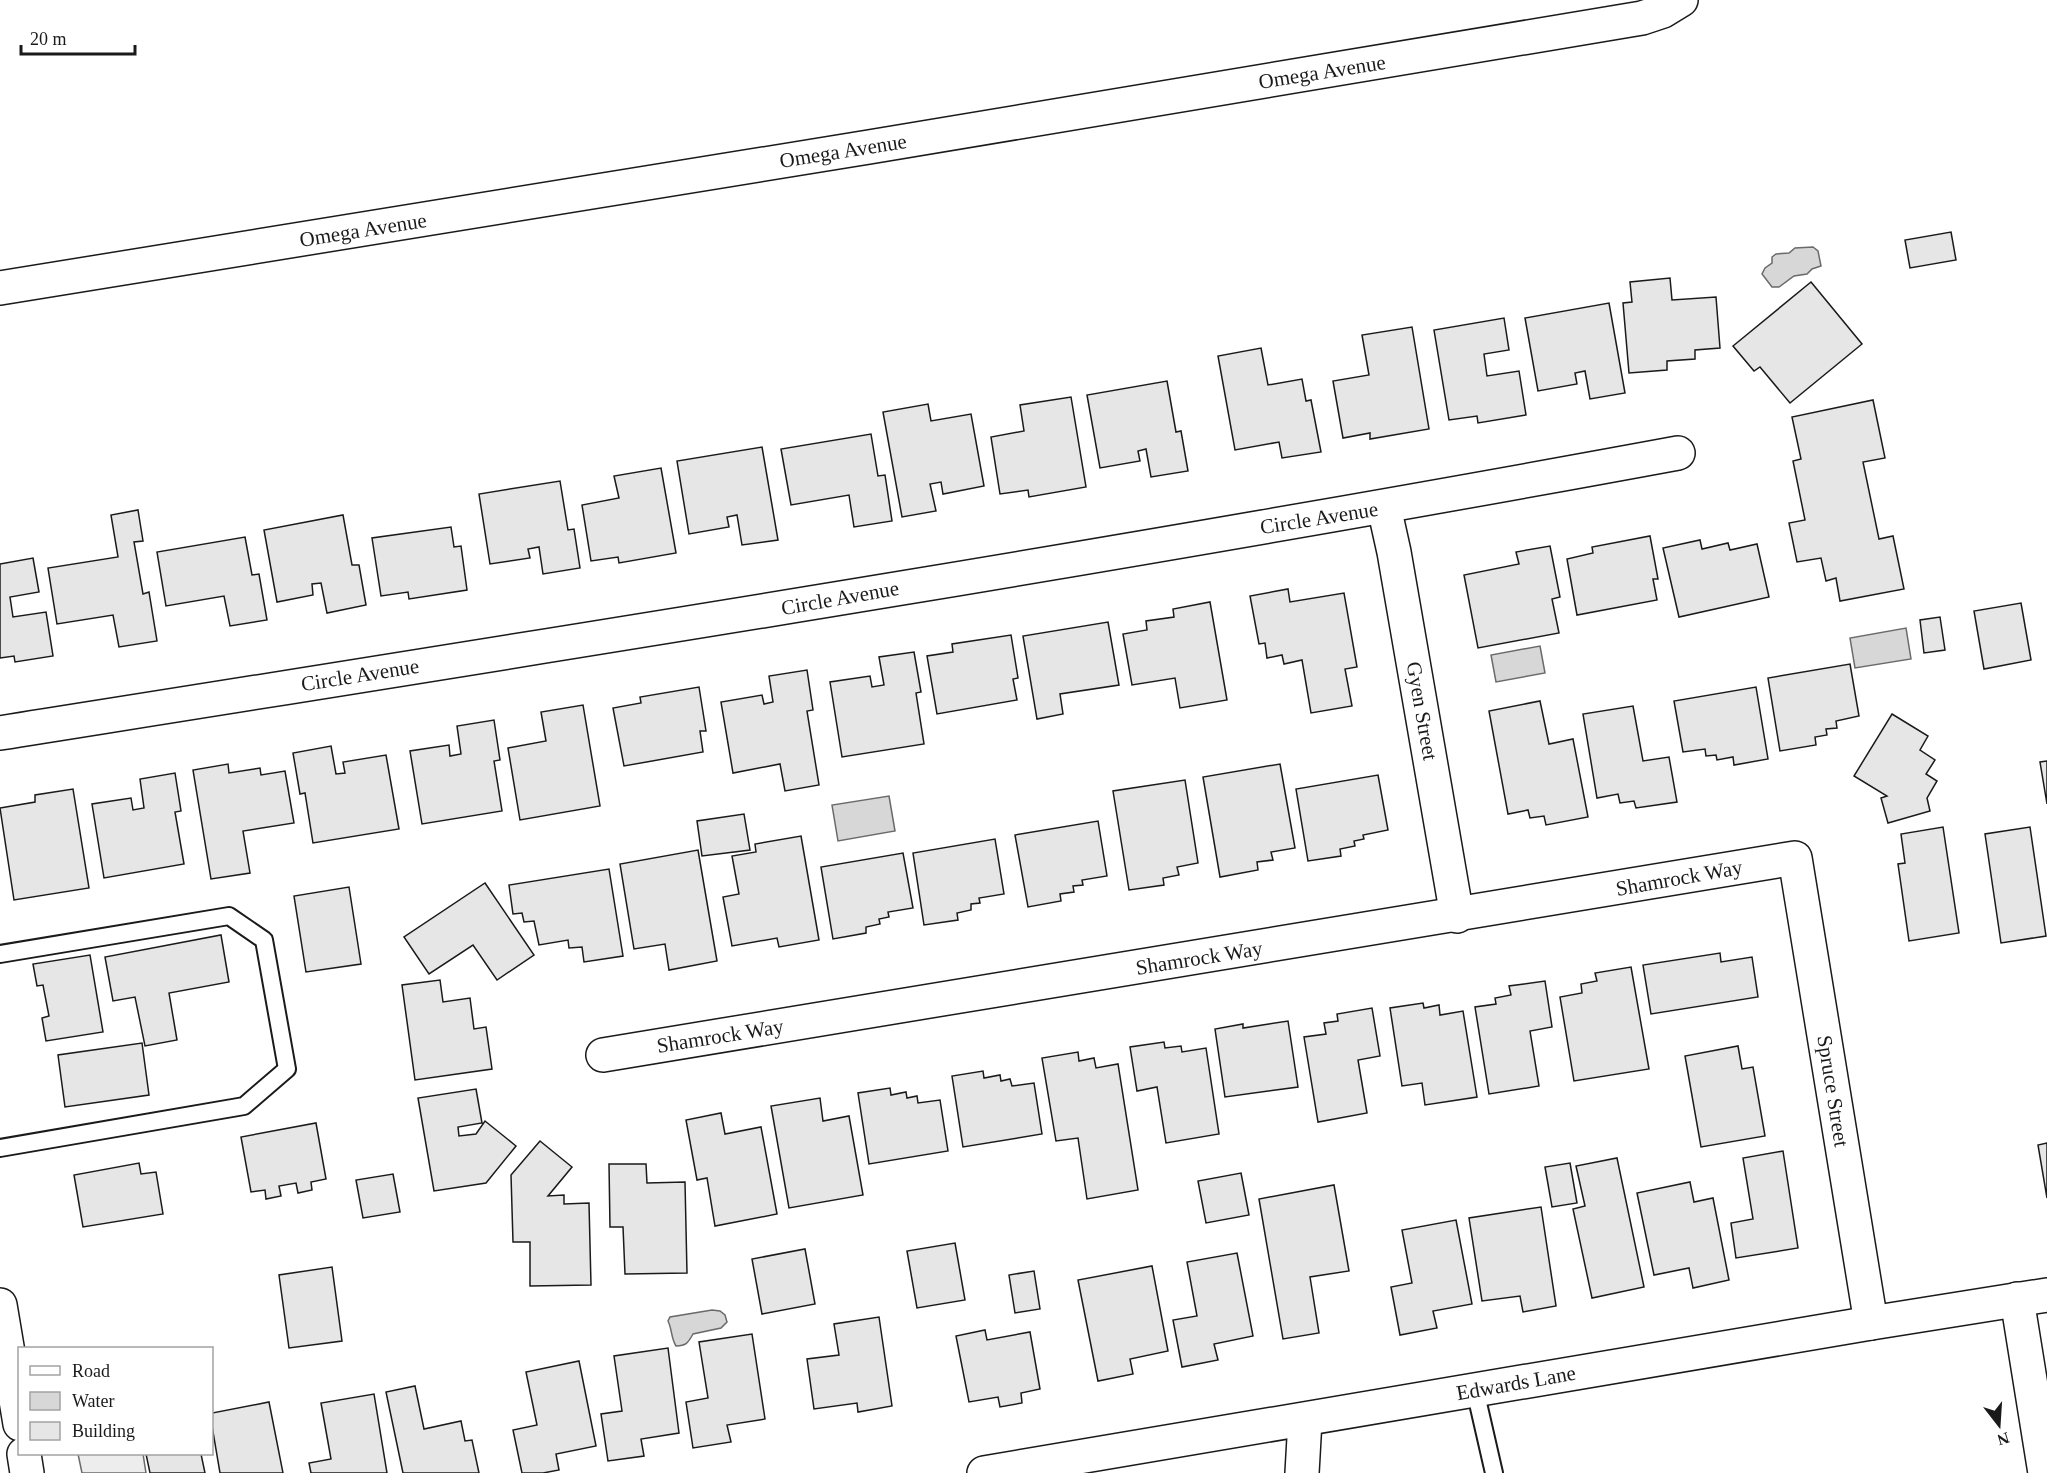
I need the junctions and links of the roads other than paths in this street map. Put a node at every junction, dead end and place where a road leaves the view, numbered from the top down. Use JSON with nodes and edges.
{"nodes":[{"id":1,"x":1681,"y":0,"type":"edge"},
{"id":2,"x":0,"y":288,"type":"edge"},
{"id":3,"x":1678,"y":453,"type":"dead end"},
{"id":4,"x":1384,"y":507,"type":"junction"},
{"id":5,"x":0,"y":733,"type":"edge"},
{"id":6,"x":1796,"y":858,"type":"joint"},
{"id":7,"x":1457,"y":916,"type":"junction"},
{"id":8,"x":0,"y":954,"type":"edge"},
{"id":9,"x":603,"y":1055,"type":"dead end"},
{"id":10,"x":0,"y":1148,"type":"edge"},
{"id":11,"x":2032,"y":1297,"type":"edge"},
{"id":12,"x":0,"y":1305,"type":"edge"},
{"id":13,"x":1871,"y":1323,"type":"junction"},
{"id":14,"x":1475,"y":1390,"type":"junction"},
{"id":15,"x":18,"y":1412,"type":"edge"},
{"id":16,"x":1305,"y":1420,"type":"junction"},
{"id":17,"x":24,"y":1455,"type":"edge"},
{"id":18,"x":27,"y":1473,"type":"edge"},
{"id":19,"x":984,"y":1473,"type":"edge"},
{"id":20,"x":1302,"y":1473,"type":"edge"},
{"id":21,"x":1494,"y":1473,"type":"edge"},
{"id":22,"x":2045,"y":1473,"type":"edge"}],
"edges":[{"from":1,"to":2,"type":"street","name":"Omega Avenue"},
{"from":3,"to":4,"type":"street","name":"Circle Avenue"},
{"from":4,"to":5,"type":"street","name":"Circle Avenue"},
{"from":4,"to":7,"type":"street","name":"Gyen Street"},
{"from":6,"to":7,"type":"street","name":"Shamrock Way"},
{"from":6,"to":13,"type":"street","name":"Spruce Street"},
{"from":7,"to":9,"type":"street","name":"Shamrock Way"},
{"from":8,"to":10,"type":"lane"},
{"from":11,"to":13,"type":"street","name":"Edwards Lane"},
{"from":11,"to":22,"type":"street"},
{"from":12,"to":15,"type":"street"},
{"from":13,"to":14,"type":"street","name":"Edwards Lane"},
{"from":14,"to":16,"type":"street","name":"Edwards Lane"},
{"from":14,"to":21,"type":"lane"},
{"from":16,"to":19,"type":"street","name":"Edwards Lane"},
{"from":16,"to":20,"type":"street"},
{"from":17,"to":18,"type":"street"}]}
